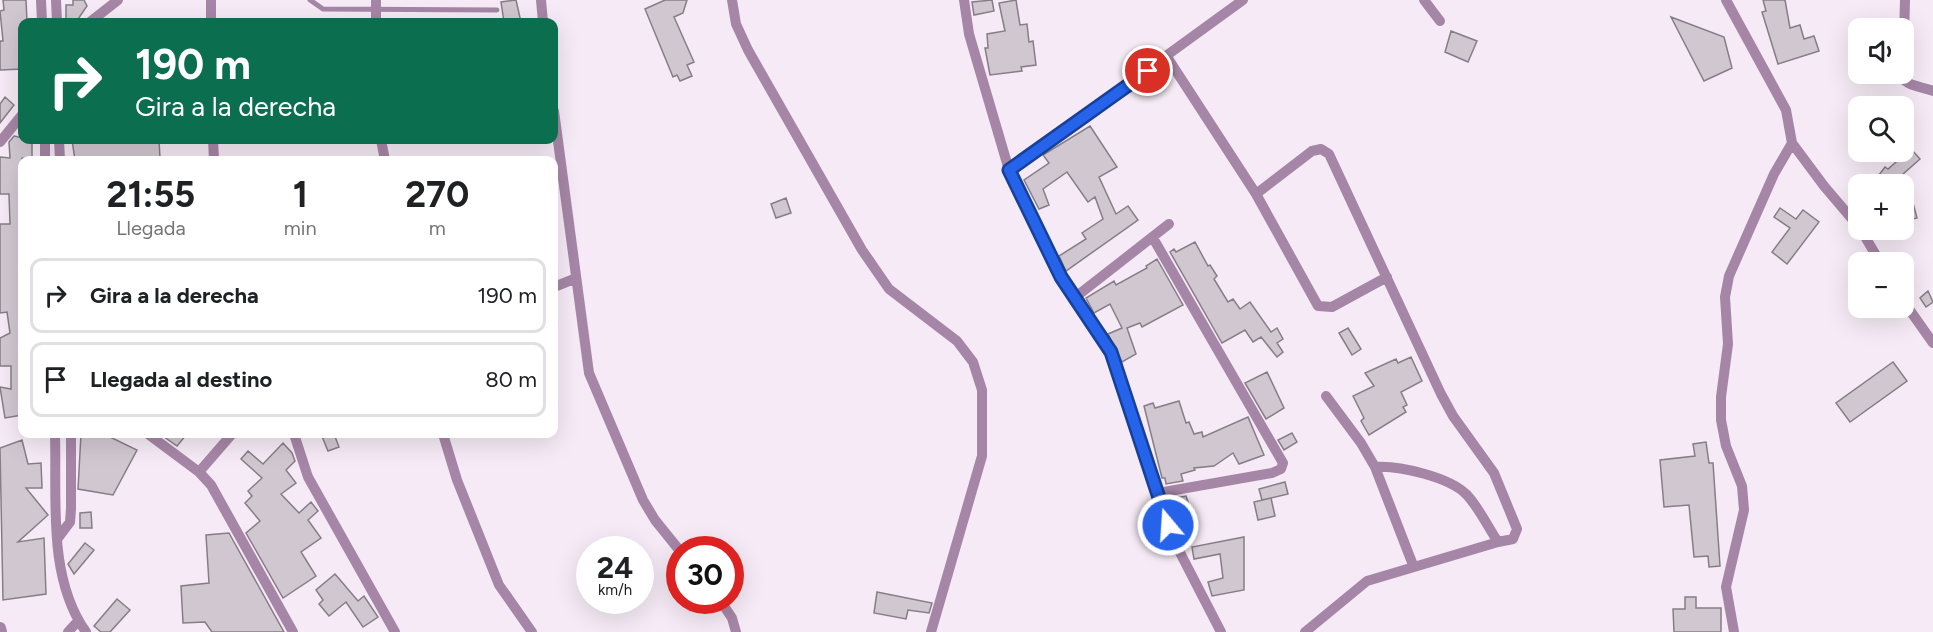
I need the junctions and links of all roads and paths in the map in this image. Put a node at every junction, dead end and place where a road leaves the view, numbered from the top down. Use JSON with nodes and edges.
{"nodes":[{"id":1,"x":41,"y":0,"type":"edge"},
{"id":2,"x":56,"y":0,"type":"edge"},
{"id":3,"x":118,"y":0,"type":"edge"},
{"id":4,"x":210,"y":0,"type":"edge"},
{"id":5,"x":310,"y":0,"type":"edge"},
{"id":6,"x":541,"y":0,"type":"edge"},
{"id":7,"x":732,"y":0,"type":"edge"},
{"id":8,"x":964,"y":0,"type":"edge"},
{"id":9,"x":1243,"y":0,"type":"edge"},
{"id":10,"x":1424,"y":0,"type":"edge"},
{"id":11,"x":1726,"y":0,"type":"edge"},
{"id":12,"x":1905,"y":0,"type":"edge"},
{"id":13,"x":376,"y":5,"type":"edge"},
{"id":14,"x":497,"y":10,"type":"dead end"},
{"id":15,"x":42,"y":18,"type":"edge"},
{"id":16,"x":57,"y":18,"type":"edge"},
{"id":17,"x":95,"y":18,"type":"edge"},
{"id":18,"x":211,"y":18,"type":"edge"},
{"id":19,"x":543,"y":18,"type":"edge"},
{"id":20,"x":1905,"y":18,"type":"edge"},
{"id":21,"x":1440,"y":21,"type":"dead end"},
{"id":22,"x":1167,"y":57,"type":"junction"},
{"id":23,"x":1910,"y":84,"type":"edge"},
{"id":24,"x":1933,"y":91,"type":"edge"},
{"id":25,"x":18,"y":120,"type":"edge"},
{"id":26,"x":0,"y":142,"type":"edge"},
{"id":27,"x":1792,"y":143,"type":"junction"},
{"id":28,"x":558,"y":144,"type":"edge"},
{"id":29,"x":1009,"y":170,"type":"junction"},
{"id":30,"x":1256,"y":194,"type":"junction"},
{"id":31,"x":1848,"y":213,"type":"edge"},
{"id":32,"x":1169,"y":224,"type":"dead end"},
{"id":33,"x":1153,"y":238,"type":"junction"},
{"id":34,"x":1387,"y":277,"type":"junction"},
{"id":35,"x":574,"y":279,"type":"junction"},
{"id":36,"x":558,"y":285,"type":"edge"},
{"id":37,"x":1073,"y":299,"type":"junction"},
{"id":38,"x":1914,"y":316,"type":"edge"},
{"id":39,"x":1933,"y":343,"type":"edge"},
{"id":40,"x":1326,"y":396,"type":"dead end"},
{"id":41,"x":55,"y":438,"type":"edge"},
{"id":42,"x":71,"y":438,"type":"edge"},
{"id":43,"x":153,"y":438,"type":"edge"},
{"id":44,"x":229,"y":438,"type":"edge"},
{"id":45,"x":295,"y":438,"type":"edge"},
{"id":46,"x":444,"y":438,"type":"edge"},
{"id":47,"x":1375,"y":467,"type":"junction"},
{"id":48,"x":199,"y":472,"type":"junction"},
{"id":49,"x":1158,"y":493,"type":"junction"},
{"id":50,"x":668,"y":536,"type":"edge"},
{"id":51,"x":58,"y":538,"type":"junction"},
{"id":52,"x":1498,"y":542,"type":"junction"},
{"id":53,"x":1413,"y":565,"type":"junction"},
{"id":54,"x":729,"y":614,"type":"edge"},
{"id":55,"x":78,"y":621,"type":"junction"},
{"id":56,"x":68,"y":632,"type":"edge"},
{"id":57,"x":86,"y":632,"type":"edge"},
{"id":58,"x":293,"y":632,"type":"edge"},
{"id":59,"x":395,"y":632,"type":"edge"},
{"id":60,"x":532,"y":632,"type":"edge"},
{"id":61,"x":736,"y":632,"type":"edge"},
{"id":62,"x":931,"y":632,"type":"edge"},
{"id":63,"x":1221,"y":632,"type":"edge"},
{"id":64,"x":1305,"y":632,"type":"edge"},
{"id":65,"x":1734,"y":632,"type":"edge"}],
"edges":[{"from":1,"to":15,"type":"street"},
{"from":2,"to":16,"type":"street"},
{"from":3,"to":17,"type":"street"},
{"from":4,"to":18,"type":"street"},
{"from":5,"to":13,"type":"lane"},
{"from":6,"to":19,"type":"street"},
{"from":7,"to":62,"type":"street"},
{"from":8,"to":29,"type":"street"},
{"from":9,"to":22,"type":"street"},
{"from":10,"to":21,"type":"street"},
{"from":11,"to":27,"type":"street"},
{"from":12,"to":20,"type":"street"},
{"from":13,"to":14,"type":"lane"},
{"from":22,"to":29,"type":"street"},
{"from":22,"to":30,"type":"street"},
{"from":23,"to":24,"type":"street"},
{"from":25,"to":26,"type":"street"},
{"from":27,"to":31,"type":"street"},
{"from":27,"to":65,"type":"street"},
{"from":28,"to":35,"type":"street"},
{"from":29,"to":37,"type":"street"},
{"from":30,"to":34,"type":"street"},
{"from":30,"to":34,"type":"street"},
{"from":32,"to":33,"type":"street"},
{"from":33,"to":37,"type":"street"},
{"from":33,"to":49,"type":"street"},
{"from":34,"to":52,"type":"street"},
{"from":35,"to":36,"type":"street"},
{"from":35,"to":50,"type":"street"},
{"from":37,"to":49,"type":"street"},
{"from":38,"to":39,"type":"street"},
{"from":40,"to":47,"type":"street"},
{"from":41,"to":51,"type":"street"},
{"from":42,"to":51,"type":"street"},
{"from":43,"to":48,"type":"street"},
{"from":44,"to":48,"type":"street"},
{"from":45,"to":59,"type":"street"},
{"from":46,"to":60,"type":"street"},
{"from":47,"to":52,"type":"street"},
{"from":47,"to":53,"type":"street"},
{"from":48,"to":58,"type":"street"},
{"from":49,"to":63,"type":"street"},
{"from":51,"to":55,"type":"street"},
{"from":52,"to":53,"type":"street"},
{"from":53,"to":64,"type":"street"},
{"from":54,"to":61,"type":"street"},
{"from":55,"to":56,"type":"street"},
{"from":55,"to":57,"type":"street"}]}
